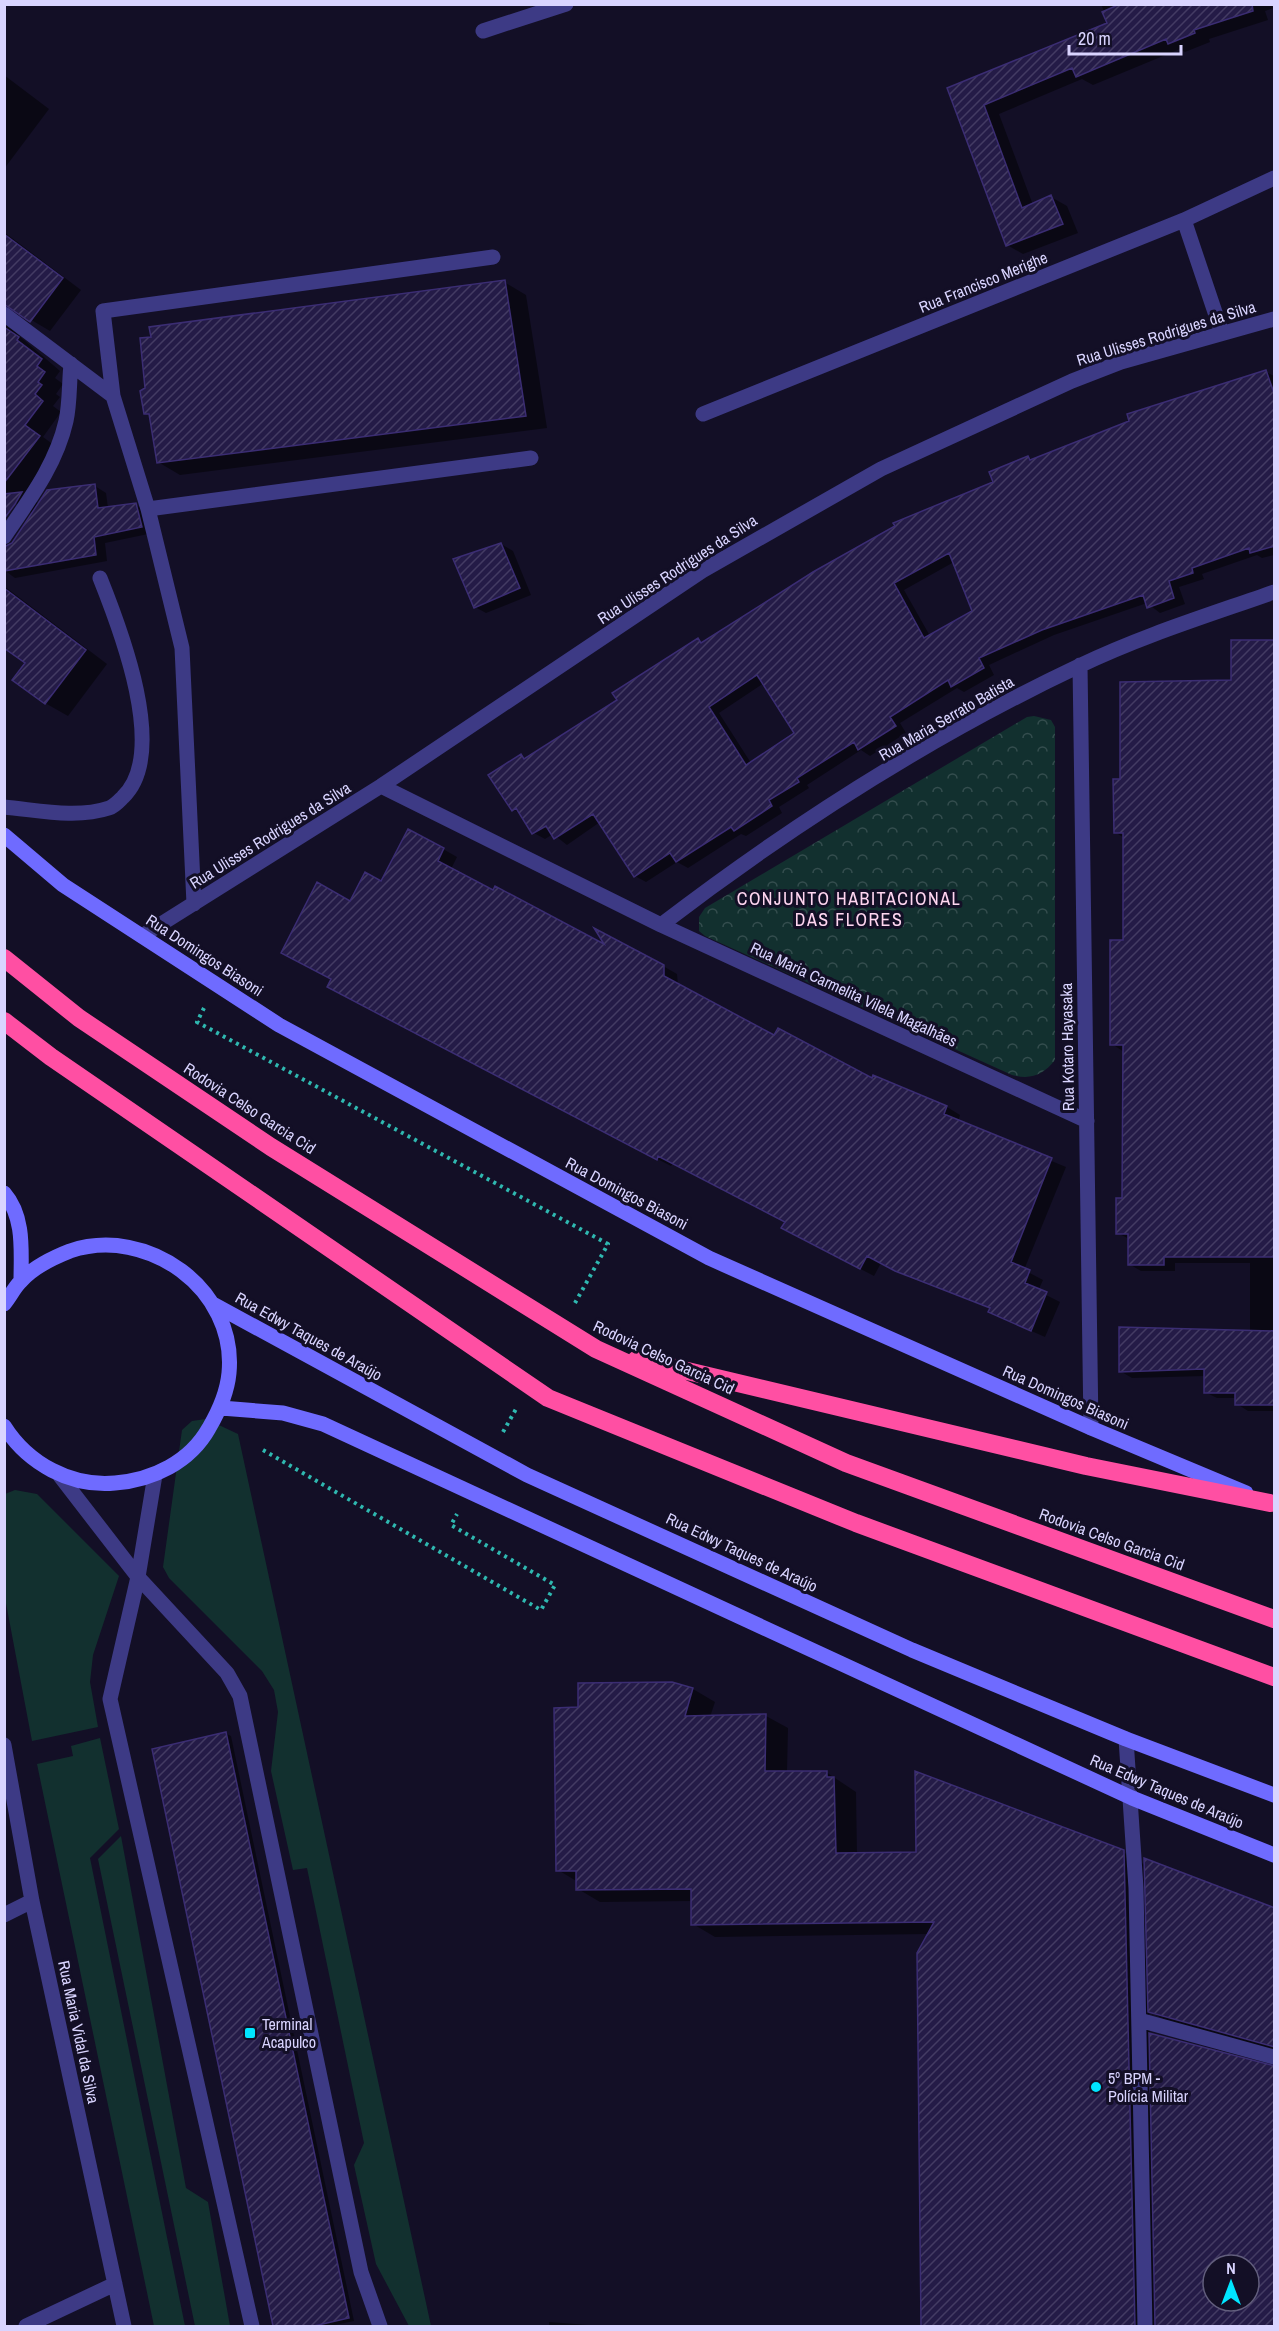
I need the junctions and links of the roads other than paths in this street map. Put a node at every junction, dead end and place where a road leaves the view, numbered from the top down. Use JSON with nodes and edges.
{"nodes":[{"id":1,"x":566,"y":4,"type":"edge"},
{"id":2,"x":483,"y":31,"type":"dead end"},
{"id":3,"x":1275,"y":178,"type":"edge"},
{"id":4,"x":1184,"y":220,"type":"junction"},
{"id":5,"x":493,"y":257,"type":"dead end"},
{"id":6,"x":4,"y":314,"type":"edge"},
{"id":7,"x":1275,"y":319,"type":"edge"},
{"id":8,"x":1222,"y":333,"type":"junction"},
{"id":9,"x":71,"y":364,"type":"junction"},
{"id":10,"x":113,"y":396,"type":"junction"},
{"id":11,"x":704,"y":414,"type":"dead end"},
{"id":12,"x":531,"y":458,"type":"dead end"},
{"id":13,"x":148,"y":509,"type":"junction"},
{"id":14,"x":4,"y":537,"type":"edge"},
{"id":15,"x":100,"y":578,"type":"dead end"},
{"id":16,"x":1275,"y":592,"type":"edge"},
{"id":17,"x":1080,"y":665,"type":"junction"},
{"id":18,"x":381,"y":786,"type":"junction"},
{"id":19,"x":4,"y":807,"type":"edge"},
{"id":20,"x":4,"y":835,"type":"edge"},
{"id":21,"x":194,"y":904,"type":"junction"},
{"id":22,"x":661,"y":925,"type":"junction"},
{"id":23,"x":142,"y":936,"type":"junction"},
{"id":24,"x":4,"y":958,"type":"edge"},
{"id":25,"x":4,"y":1022,"type":"edge"},
{"id":26,"x":1087,"y":1121,"type":"junction"},
{"id":27,"x":4,"y":1193,"type":"edge"},
{"id":28,"x":21,"y":1281,"type":"junction"},
{"id":29,"x":4,"y":1304,"type":"edge"},
{"id":30,"x":213,"y":1304,"type":"junction"},
{"id":31,"x":596,"y":1349,"type":"junction"},
{"id":32,"x":221,"y":1408,"type":"junction"},
{"id":33,"x":1091,"y":1428,"type":"junction"},
{"id":34,"x":7,"y":1434,"type":"edge"},
{"id":35,"x":155,"y":1474,"type":"junction"},
{"id":36,"x":60,"y":1476,"type":"junction"},
{"id":37,"x":1272,"y":1504,"type":"edge"},
{"id":38,"x":138,"y":1577,"type":"junction"},
{"id":39,"x":1275,"y":1619,"type":"edge"},
{"id":40,"x":1275,"y":1677,"type":"edge"},
{"id":41,"x":1126,"y":1739,"type":"junction"},
{"id":42,"x":4,"y":1744,"type":"edge"},
{"id":43,"x":1275,"y":1795,"type":"edge"},
{"id":44,"x":1132,"y":1798,"type":"junction"},
{"id":45,"x":1275,"y":1855,"type":"edge"},
{"id":46,"x":32,"y":1901,"type":"junction"},
{"id":47,"x":4,"y":1915,"type":"edge"},
{"id":48,"x":1139,"y":2020,"type":"junction"},
{"id":49,"x":1275,"y":2057,"type":"edge"},
{"id":50,"x":115,"y":2284,"type":"junction"},
{"id":51,"x":26,"y":2326,"type":"edge"},
{"id":52,"x":124,"y":2326,"type":"edge"},
{"id":53,"x":252,"y":2326,"type":"edge"},
{"id":54,"x":381,"y":2326,"type":"edge"},
{"id":55,"x":1145,"y":2326,"type":"edge"}],
"edges":[{"from":1,"to":2,"type":"street"},
{"from":3,"to":4,"type":"street","name":"Rua Francisco Merighe"},
{"from":4,"to":8,"type":"street"},
{"from":4,"to":11,"type":"street","name":"Rua Francisco Merighe"},
{"from":5,"to":10,"type":"street"},
{"from":6,"to":9,"type":"street"},
{"from":7,"to":8,"type":"street","name":"Rua Ulisses Rodrigues da Silva"},
{"from":8,"to":18,"type":"street","name":"Rua Ulisses Rodrigues da Silva"},
{"from":9,"to":10,"type":"street"},
{"from":9,"to":14,"type":"street"},
{"from":10,"to":13,"type":"street"},
{"from":12,"to":13,"type":"street"},
{"from":13,"to":21,"type":"street"},
{"from":15,"to":19,"type":"street"},
{"from":16,"to":17,"type":"street","name":"Rua Maria Serrato Batista"},
{"from":17,"to":22,"type":"street","name":"Rua Maria Serrato Batista"},
{"from":17,"to":26,"type":"street","name":"Rua Kotaro Hayasaka"},
{"from":18,"to":21,"type":"street","name":"Rua Ulisses Rodrigues da Silva"},
{"from":18,"to":22,"type":"street","name":"Rua Maria Carmelita Vilela Magalhães"},
{"from":20,"to":23,"type":"main road","name":"Rua Domingos Biasoni"},
{"from":21,"to":23,"type":"street","name":"Rua Ulisses Rodrigues da Silva"},
{"from":22,"to":26,"type":"street","name":"Rua Maria Carmelita Vilela Magalhães"},
{"from":23,"to":33,"type":"main road","name":"Rua Domingos Biasoni"},
{"from":24,"to":31,"type":"highway","name":"Rodovia Celso Garcia Cid"},
{"from":25,"to":40,"type":"highway"},
{"from":26,"to":33,"type":"street","name":"Rua Kotaro Hayasaka"},
{"from":27,"to":28,"type":"main road"},
{"from":28,"to":29,"type":"main road"},
{"from":28,"to":30,"type":"main road"},
{"from":30,"to":32,"type":"main road"},
{"from":30,"to":41,"type":"main road","name":"Rua Edwy Taques de Araújo"},
{"from":31,"to":37,"type":"highway"},
{"from":31,"to":39,"type":"highway","name":"Rodovia Celso Garcia Cid"},
{"from":32,"to":35,"type":"main road"},
{"from":32,"to":44,"type":"main road","name":"Rua Edwy Taques de Araújo"},
{"from":33,"to":37,"type":"main road","name":"Rua Domingos Biasoni"},
{"from":34,"to":36,"type":"main road"},
{"from":35,"to":36,"type":"main road"},
{"from":35,"to":38,"type":"street"},
{"from":36,"to":38,"type":"street"},
{"from":38,"to":53,"type":"street"},
{"from":38,"to":54,"type":"street"},
{"from":41,"to":43,"type":"main road","name":"Rua Edwy Taques de Araújo"},
{"from":41,"to":44,"type":"street"},
{"from":42,"to":46,"type":"street","name":"Rua Maria Vidal da Silva"},
{"from":44,"to":45,"type":"main road","name":"Rua Edwy Taques de Araújo"},
{"from":44,"to":48,"type":"street"},
{"from":46,"to":47,"type":"street"},
{"from":46,"to":50,"type":"street","name":"Rua Maria Vidal da Silva"},
{"from":48,"to":49,"type":"street"},
{"from":48,"to":55,"type":"street"},
{"from":50,"to":51,"type":"street"},
{"from":50,"to":52,"type":"street","name":"Rua Maria Vidal da Silva"}]}
